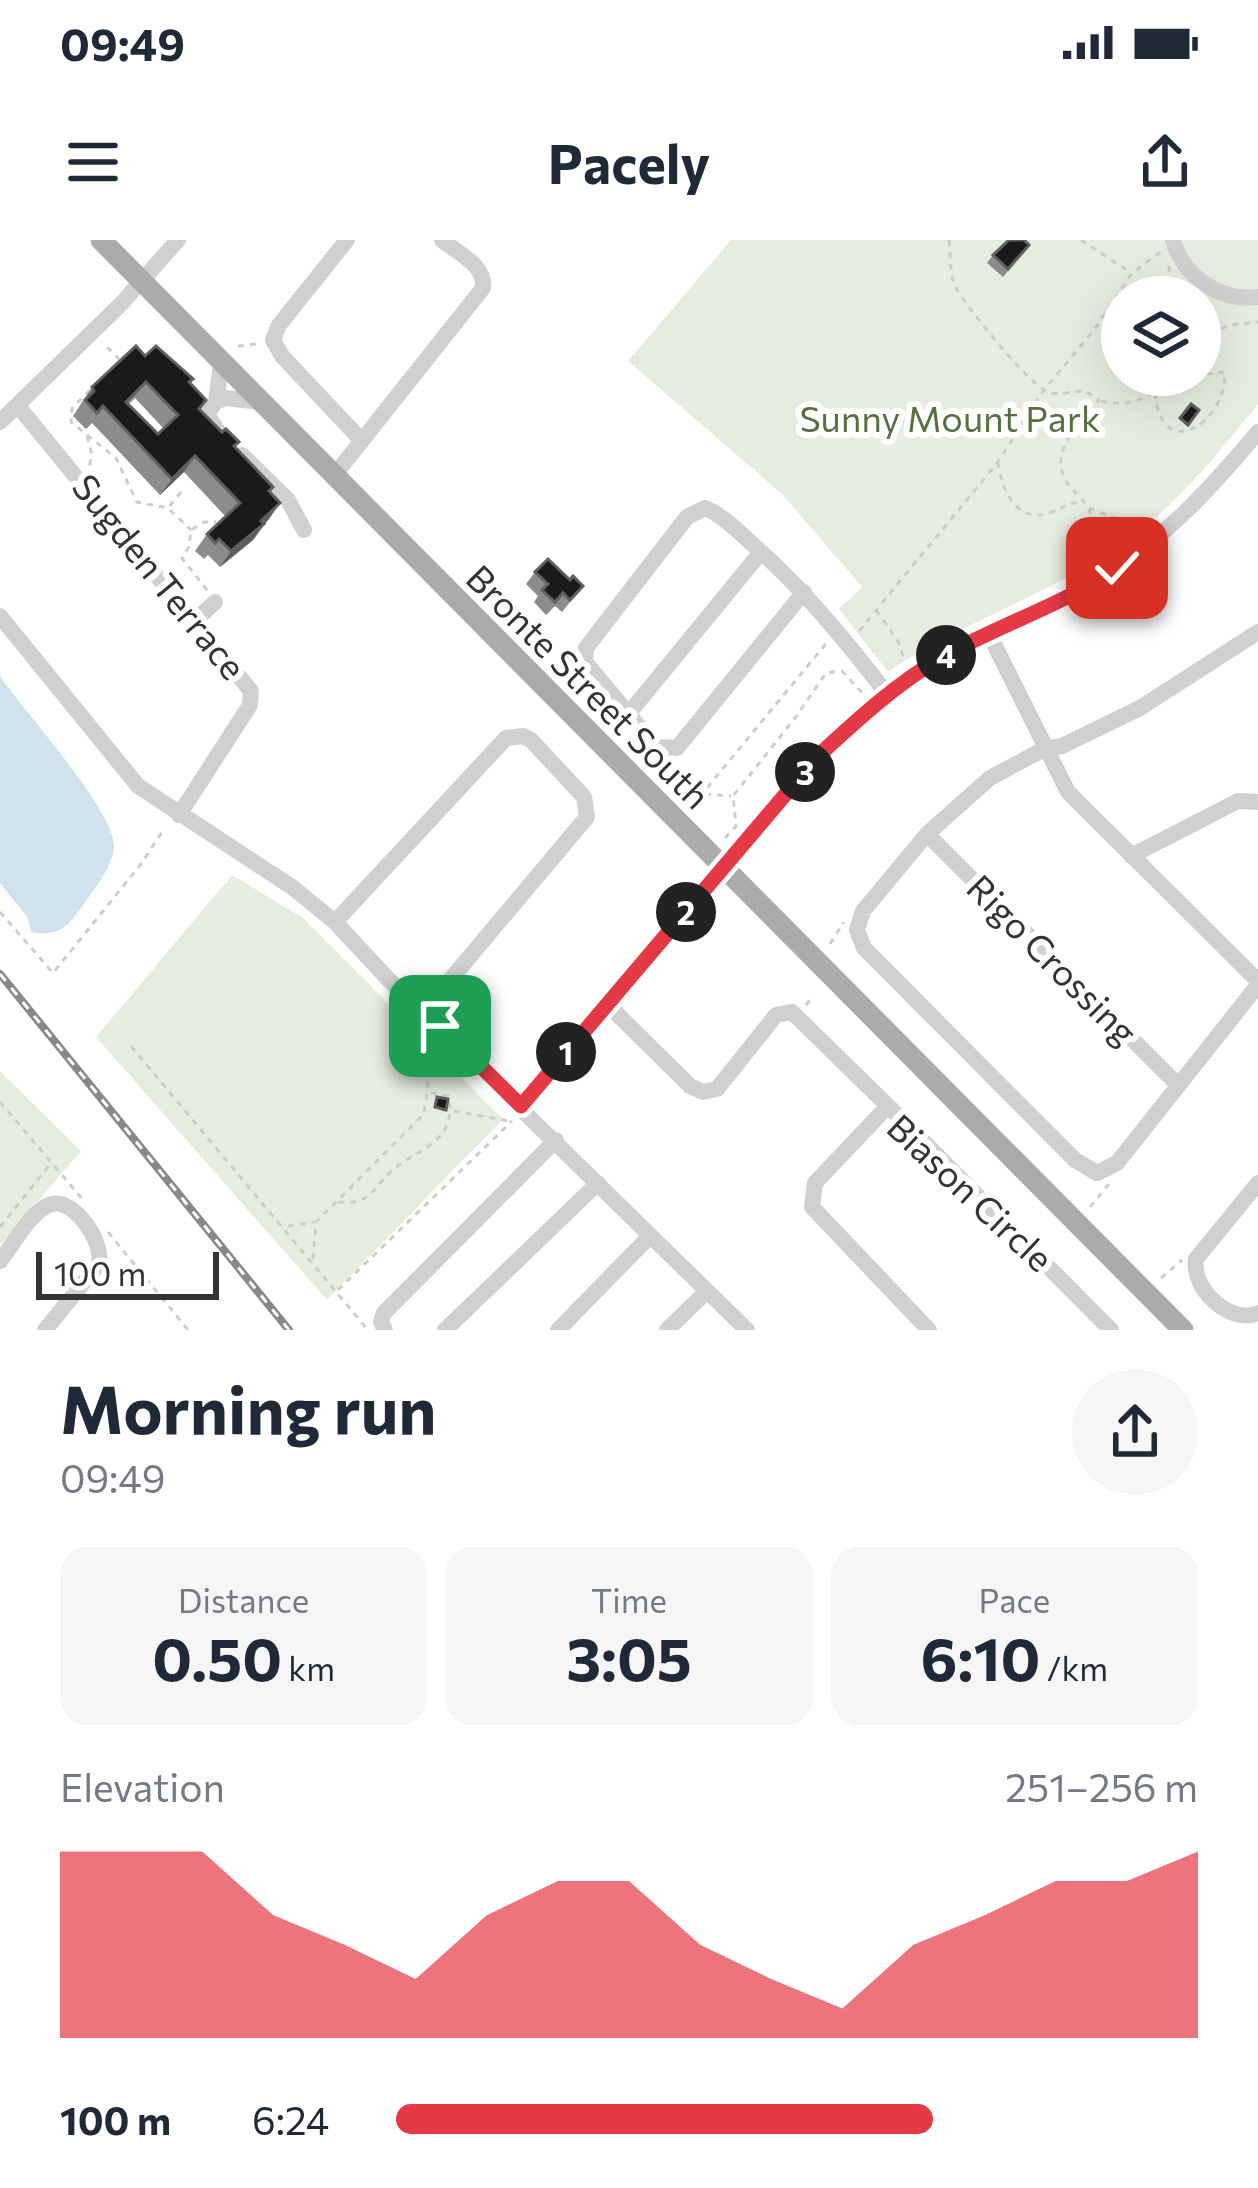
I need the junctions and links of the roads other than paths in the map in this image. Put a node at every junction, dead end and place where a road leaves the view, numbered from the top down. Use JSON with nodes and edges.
{"nodes":[{"id":1,"x":101,"y":240,"type":"edge"},
{"id":2,"x":178,"y":240,"type":"edge"},
{"id":3,"x":347,"y":240,"type":"edge"},
{"id":4,"x":442,"y":240,"type":"edge"},
{"id":5,"x":1168,"y":245,"type":"edge"},
{"id":6,"x":142,"y":282,"type":"junction"},
{"id":7,"x":1258,"y":297,"type":"edge"},
{"id":8,"x":221,"y":363,"type":"junction"},
{"id":9,"x":216,"y":402,"type":"junction"},
{"id":10,"x":260,"y":402,"type":"junction"},
{"id":11,"x":18,"y":406,"type":"junction"},
{"id":12,"x":0,"y":422,"type":"edge"},
{"id":13,"x":1258,"y":433,"type":"edge"},
{"id":14,"x":362,"y":441,"type":"junction"},
{"id":15,"x":333,"y":477,"type":"junction"},
{"id":16,"x":304,"y":530,"type":"dead end"},
{"id":17,"x":761,"y":551,"type":"junction"},
{"id":18,"x":804,"y":592,"type":"junction"},
{"id":19,"x":215,"y":602,"type":"road end"},
{"id":20,"x":0,"y":616,"type":"edge"},
{"id":21,"x":195,"y":621,"type":"junction"},
{"id":22,"x":1258,"y":632,"type":"edge"},
{"id":23,"x":989,"y":634,"type":"junction"},
{"id":24,"x":880,"y":700,"type":"junction"},
{"id":25,"x":630,"y":712,"type":"junction"},
{"id":26,"x":1044,"y":748,"type":"junction"},
{"id":27,"x":1258,"y":802,"type":"edge"},
{"id":28,"x":178,"y":815,"type":"junction"},
{"id":29,"x":927,"y":834,"type":"junction"},
{"id":30,"x":1131,"y":856,"type":"junction"},
{"id":31,"x":722,"y":870,"type":"junction"},
{"id":32,"x":335,"y":922,"type":"junction"},
{"id":33,"x":1258,"y":983,"type":"edge"},
{"id":34,"x":607,"y":1004,"type":"junction"},
{"id":35,"x":426,"y":1014,"type":"junction"},
{"id":36,"x":1178,"y":1085,"type":"junction"},
{"id":37,"x":887,"y":1106,"type":"junction"},
{"id":38,"x":519,"y":1112,"type":"junction"},
{"id":39,"x":556,"y":1140,"type":"junction"},
{"id":40,"x":598,"y":1183,"type":"junction"},
{"id":41,"x":1258,"y":1183,"type":"edge"},
{"id":42,"x":650,"y":1236,"type":"junction"},
{"id":43,"x":0,"y":1261,"type":"edge"},
{"id":44,"x":707,"y":1291,"type":"junction"},
{"id":45,"x":1258,"y":1313,"type":"edge"},
{"id":46,"x":45,"y":1330,"type":"edge"},
{"id":47,"x":385,"y":1330,"type":"edge"},
{"id":48,"x":446,"y":1330,"type":"edge"},
{"id":49,"x":558,"y":1330,"type":"edge"},
{"id":50,"x":668,"y":1330,"type":"edge"},
{"id":51,"x":746,"y":1330,"type":"edge"},
{"id":52,"x":929,"y":1330,"type":"edge"},
{"id":53,"x":1111,"y":1330,"type":"edge"},
{"id":54,"x":1183,"y":1330,"type":"edge"}],
"edges":[{"from":1,"to":6,"type":"main road","name":"Bronte Street South"},
{"from":2,"to":6,"type":"street"},
{"from":3,"to":14,"type":"street"},
{"from":4,"to":14,"type":"street"},
{"from":5,"to":7,"type":"street"},
{"from":6,"to":8,"type":"main road","name":"Bronte Street South"},
{"from":6,"to":11,"type":"street"},
{"from":8,"to":9,"type":"street"},
{"from":8,"to":10,"type":"main road","name":"Bronte Street South"},
{"from":9,"to":10,"type":"street"},
{"from":9,"to":16,"type":"street"},
{"from":10,"to":15,"type":"main road","name":"Bronte Street South"},
{"from":11,"to":12,"type":"street"},
{"from":11,"to":21,"type":"street","name":"Sugden Terrace"},
{"from":13,"to":23,"type":"street"},
{"from":14,"to":15,"type":"street"},
{"from":15,"to":31,"type":"main road","name":"Bronte Street South"},
{"from":17,"to":18,"type":"street"},
{"from":17,"to":25,"type":"street"},
{"from":17,"to":25,"type":"street"},
{"from":18,"to":24,"type":"street"},
{"from":18,"to":25,"type":"street"},
{"from":19,"to":21,"type":"street"},
{"from":20,"to":28,"type":"street"},
{"from":21,"to":28,"type":"street","name":"Sugden Terrace"},
{"from":22,"to":26,"type":"street"},
{"from":23,"to":24,"type":"street"},
{"from":23,"to":26,"type":"street"},
{"from":24,"to":31,"type":"street"},
{"from":26,"to":29,"type":"street"},
{"from":26,"to":30,"type":"street"},
{"from":27,"to":30,"type":"street"},
{"from":28,"to":32,"type":"street"},
{"from":29,"to":36,"type":"street","name":"Rigo Crossing"},
{"from":29,"to":36,"type":"street"},
{"from":30,"to":33,"type":"street"},
{"from":31,"to":34,"type":"street"},
{"from":31,"to":54,"type":"main road","name":"Bronte Street South"},
{"from":32,"to":35,"type":"street"},
{"from":32,"to":35,"type":"street"},
{"from":33,"to":36,"type":"street"},
{"from":34,"to":37,"type":"street"},
{"from":34,"to":38,"type":"street"},
{"from":35,"to":38,"type":"street"},
{"from":37,"to":52,"type":"street","name":"Biason Circle"},
{"from":37,"to":53,"type":"street","name":"Biason Circle"},
{"from":38,"to":39,"type":"street"},
{"from":39,"to":40,"type":"street"},
{"from":39,"to":47,"type":"street"},
{"from":40,"to":42,"type":"street"},
{"from":40,"to":48,"type":"street"},
{"from":41,"to":45,"type":"street"},
{"from":42,"to":44,"type":"street"},
{"from":42,"to":49,"type":"street"},
{"from":43,"to":46,"type":"street"},
{"from":44,"to":50,"type":"street"},
{"from":44,"to":51,"type":"street"}]}
